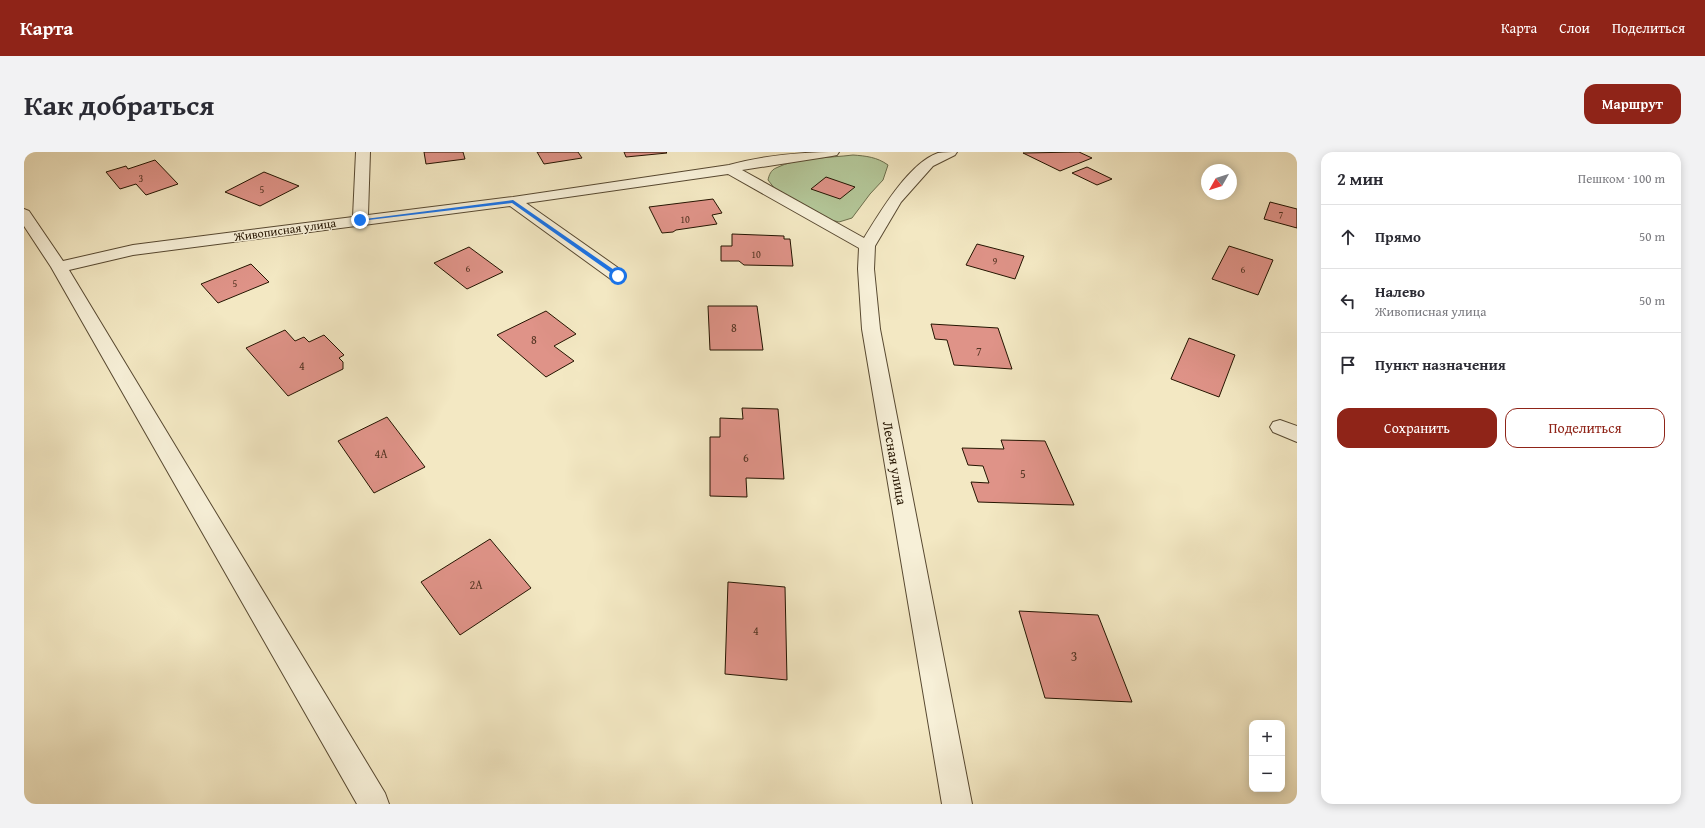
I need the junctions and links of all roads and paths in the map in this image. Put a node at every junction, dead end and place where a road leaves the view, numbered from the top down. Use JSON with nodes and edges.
{"nodes":[{"id":1,"x":363,"y":152,"type":"edge"},
{"id":2,"x":740,"y":152,"type":"edge"},
{"id":3,"x":832,"y":152,"type":"edge"},
{"id":4,"x":950,"y":152,"type":"edge"},
{"id":5,"x":748,"y":164,"type":"junction"},
{"id":6,"x":730,"y":169,"type":"junction"},
{"id":7,"x":513,"y":201,"type":"junction"},
{"id":8,"x":24,"y":214,"type":"edge"},
{"id":9,"x":360,"y":220,"type":"junction"},
{"id":10,"x":867,"y":246,"type":"junction"},
{"id":11,"x":59,"y":267,"type":"junction"},
{"id":12,"x":618,"y":276,"type":"dead end"},
{"id":13,"x":374,"y":804,"type":"edge"},
{"id":14,"x":957,"y":804,"type":"edge"}],
"edges":[{"from":1,"to":9,"type":"street"},
{"from":2,"to":5,"type":"street"},
{"from":3,"to":5,"type":"street","name":"Живописная улица"},
{"from":4,"to":10,"type":"street","name":"Лесная улица"},
{"from":5,"to":6,"type":"street","name":"Живописная улица"},
{"from":6,"to":7,"type":"street","name":"Живописная улица"},
{"from":6,"to":10,"type":"street"},
{"from":7,"to":9,"type":"street","name":"Живописная улица"},
{"from":7,"to":12,"type":"street"},
{"from":8,"to":11,"type":"street"},
{"from":9,"to":11,"type":"street","name":"Живописная улица"},
{"from":10,"to":14,"type":"street","name":"Лесная улица"},
{"from":11,"to":13,"type":"street"}]}
